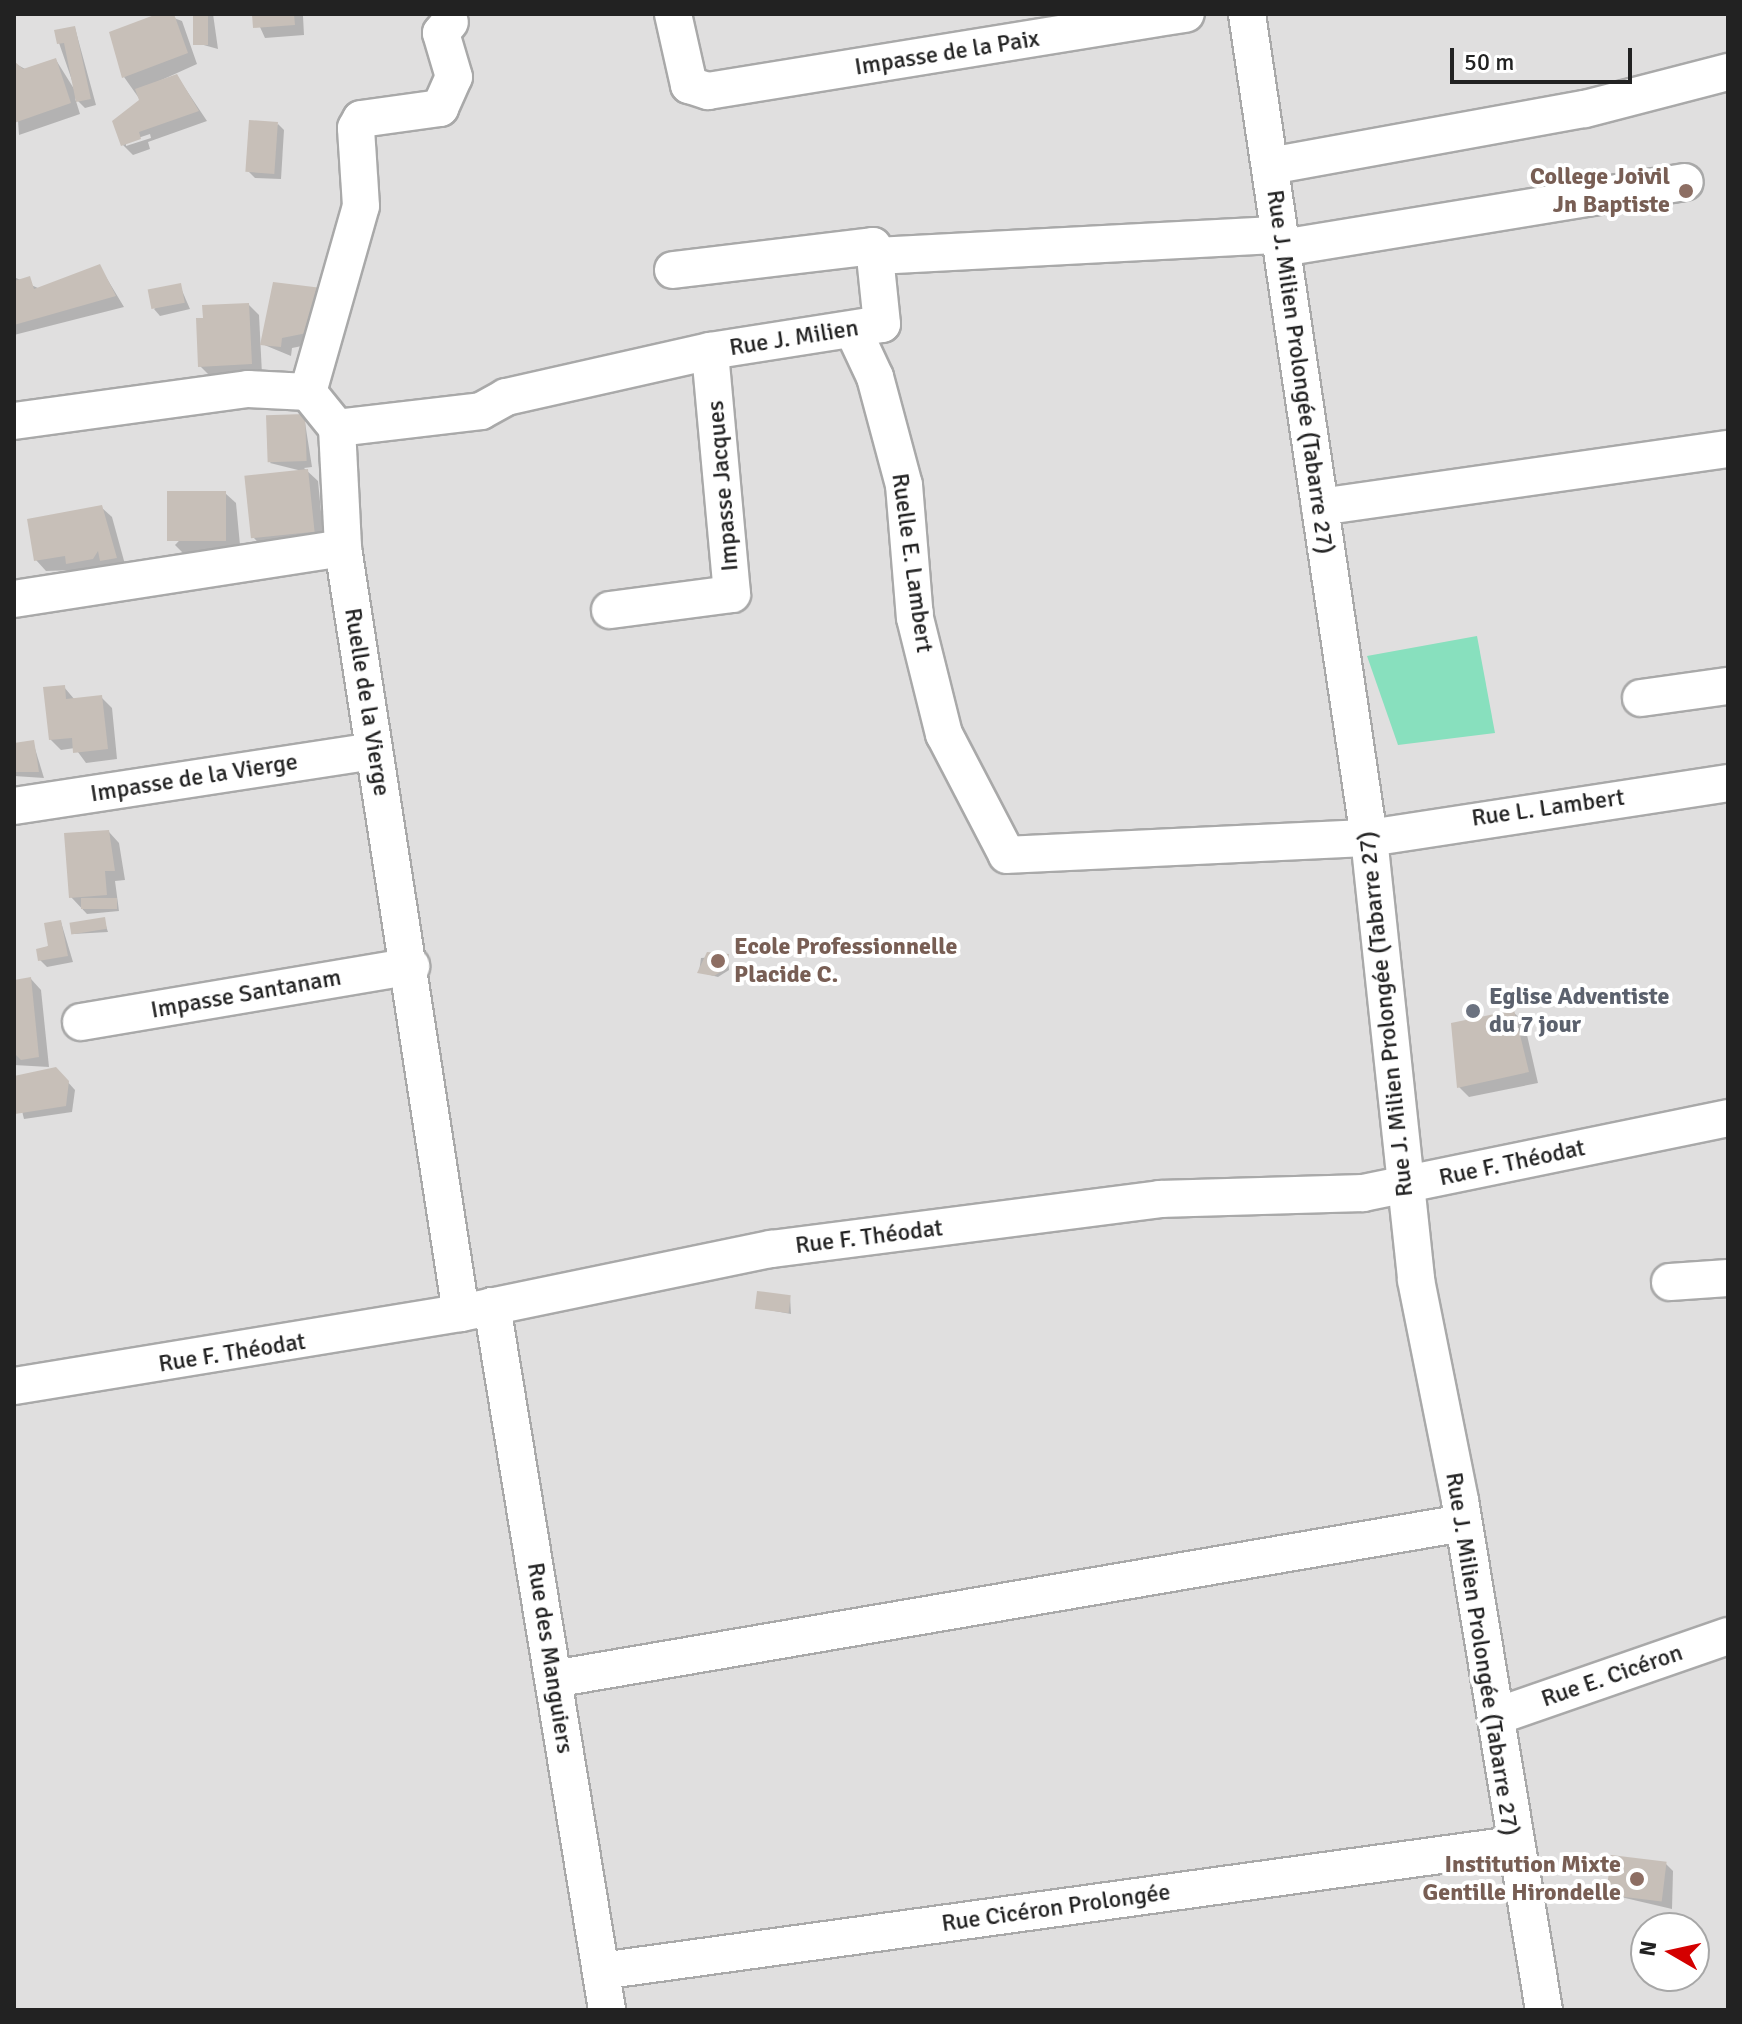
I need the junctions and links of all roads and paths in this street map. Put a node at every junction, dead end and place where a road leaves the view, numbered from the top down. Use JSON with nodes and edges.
{"nodes":[{"id":1,"x":673,"y":14,"type":"edge"},
{"id":2,"x":1186,"y":14,"type":"edge"},
{"id":3,"x":1247,"y":14,"type":"edge"},
{"id":4,"x":450,"y":22,"type":"dead end"},
{"id":5,"x":1728,"y":72,"type":"edge"},
{"id":6,"x":1270,"y":166,"type":"junction"},
{"id":7,"x":1685,"y":182,"type":"dead end"},
{"id":8,"x":1281,"y":242,"type":"junction"},
{"id":9,"x":875,"y":256,"type":"junction"},
{"id":10,"x":673,"y":270,"type":"dead end"},
{"id":11,"x":853,"y":330,"type":"junction"},
{"id":12,"x":710,"y":351,"type":"junction"},
{"id":13,"x":308,"y":392,"type":"junction"},
{"id":14,"x":14,"y":421,"type":"edge"},
{"id":15,"x":337,"y":428,"type":"junction"},
{"id":16,"x":1728,"y":449,"type":"edge"},
{"id":17,"x":1320,"y":507,"type":"junction"},
{"id":18,"x":343,"y":548,"type":"junction"},
{"id":19,"x":14,"y":599,"type":"edge"},
{"id":20,"x":610,"y":610,"type":"dead end"},
{"id":21,"x":1728,"y":686,"type":"edge"},
{"id":22,"x":1641,"y":698,"type":"dead end"},
{"id":23,"x":374,"y":751,"type":"junction"},
{"id":24,"x":1728,"y":783,"type":"edge"},
{"id":25,"x":14,"y":806,"type":"edge"},
{"id":26,"x":1369,"y":838,"type":"junction"},
{"id":27,"x":411,"y":966,"type":"junction"},
{"id":28,"x":81,"y":1022,"type":"dead end"},
{"id":29,"x":1728,"y":1118,"type":"edge"},
{"id":30,"x":1403,"y":1186,"type":"junction"},
{"id":31,"x":1728,"y":1278,"type":"edge"},
{"id":32,"x":1670,"y":1282,"type":"dead end"},
{"id":33,"x":477,"y":1310,"type":"junction"},
{"id":34,"x":14,"y":1386,"type":"edge"},
{"id":35,"x":1463,"y":1523,"type":"junction"},
{"id":36,"x":1728,"y":1636,"type":"edge"},
{"id":37,"x":553,"y":1679,"type":"junction"},
{"id":38,"x":1497,"y":1716,"type":"junction"},
{"id":39,"x":1512,"y":1845,"type":"junction"},
{"id":40,"x":601,"y":1971,"type":"junction"},
{"id":41,"x":607,"y":2010,"type":"edge"},
{"id":42,"x":1544,"y":2010,"type":"edge"}],
"edges":[{"from":1,"to":2,"type":"street","name":"Impasse de la Paix"},
{"from":3,"to":6,"type":"street","name":"Rue J. Milien Prolongée (Tabarre 27)"},
{"from":4,"to":13,"type":"street"},
{"from":5,"to":6,"type":"street"},
{"from":6,"to":8,"type":"street","name":"Rue J. Milien Prolongée (Tabarre 27)"},
{"from":7,"to":8,"type":"street"},
{"from":8,"to":9,"type":"street"},
{"from":8,"to":17,"type":"street","name":"Rue J. Milien Prolongée (Tabarre 27)"},
{"from":9,"to":10,"type":"street"},
{"from":9,"to":11,"type":"street","name":"Rue J. Milien"},
{"from":11,"to":12,"type":"street","name":"Rue J. Milien"},
{"from":11,"to":26,"type":"street","name":"Ruelle E. Lambert"},
{"from":12,"to":15,"type":"street","name":"Rue J. Milien"},
{"from":12,"to":20,"type":"street","name":"Impasse Jacques"},
{"from":13,"to":14,"type":"street"},
{"from":13,"to":15,"type":"street"},
{"from":15,"to":18,"type":"street","name":"Ruelle de la Vierge"},
{"from":16,"to":17,"type":"street"},
{"from":17,"to":26,"type":"street","name":"Rue J. Milien Prolongée (Tabarre 27)"},
{"from":18,"to":19,"type":"street"},
{"from":18,"to":23,"type":"street","name":"Ruelle de la Vierge"},
{"from":21,"to":22,"type":"street"},
{"from":23,"to":25,"type":"street","name":"Impasse de la Vierge"},
{"from":23,"to":27,"type":"street","name":"Ruelle de la Vierge"},
{"from":24,"to":26,"type":"street","name":"Rue L. Lambert"},
{"from":26,"to":30,"type":"street","name":"Rue J. Milien Prolongée (Tabarre 27)"},
{"from":27,"to":28,"type":"street","name":"Impasse Santanam"},
{"from":27,"to":33,"type":"street","name":"Ruelle de la Vierge"},
{"from":29,"to":30,"type":"street","name":"Rue F. Théodat"},
{"from":30,"to":33,"type":"street","name":"Rue F. Théodat"},
{"from":30,"to":35,"type":"street","name":"Rue J. Milien Prolongée (Tabarre 27)"},
{"from":31,"to":32,"type":"street"},
{"from":33,"to":34,"type":"street","name":"Rue F. Théodat"},
{"from":33,"to":37,"type":"street","name":"Rue des Manguiers"},
{"from":35,"to":37,"type":"street"},
{"from":35,"to":38,"type":"street","name":"Rue J. Milien Prolongée (Tabarre 27)"},
{"from":36,"to":38,"type":"street","name":"Rue E. Cicéron"},
{"from":37,"to":40,"type":"street","name":"Rue des Manguiers"},
{"from":38,"to":39,"type":"street","name":"Rue J. Milien Prolongée (Tabarre 27)"},
{"from":39,"to":40,"type":"street","name":"Rue Cicéron Prolongée"},
{"from":39,"to":42,"type":"street","name":"Rue J. Milien Prolongée (Tabarre 27)"},
{"from":40,"to":41,"type":"street","name":"Rue des Manguiers"}]}
